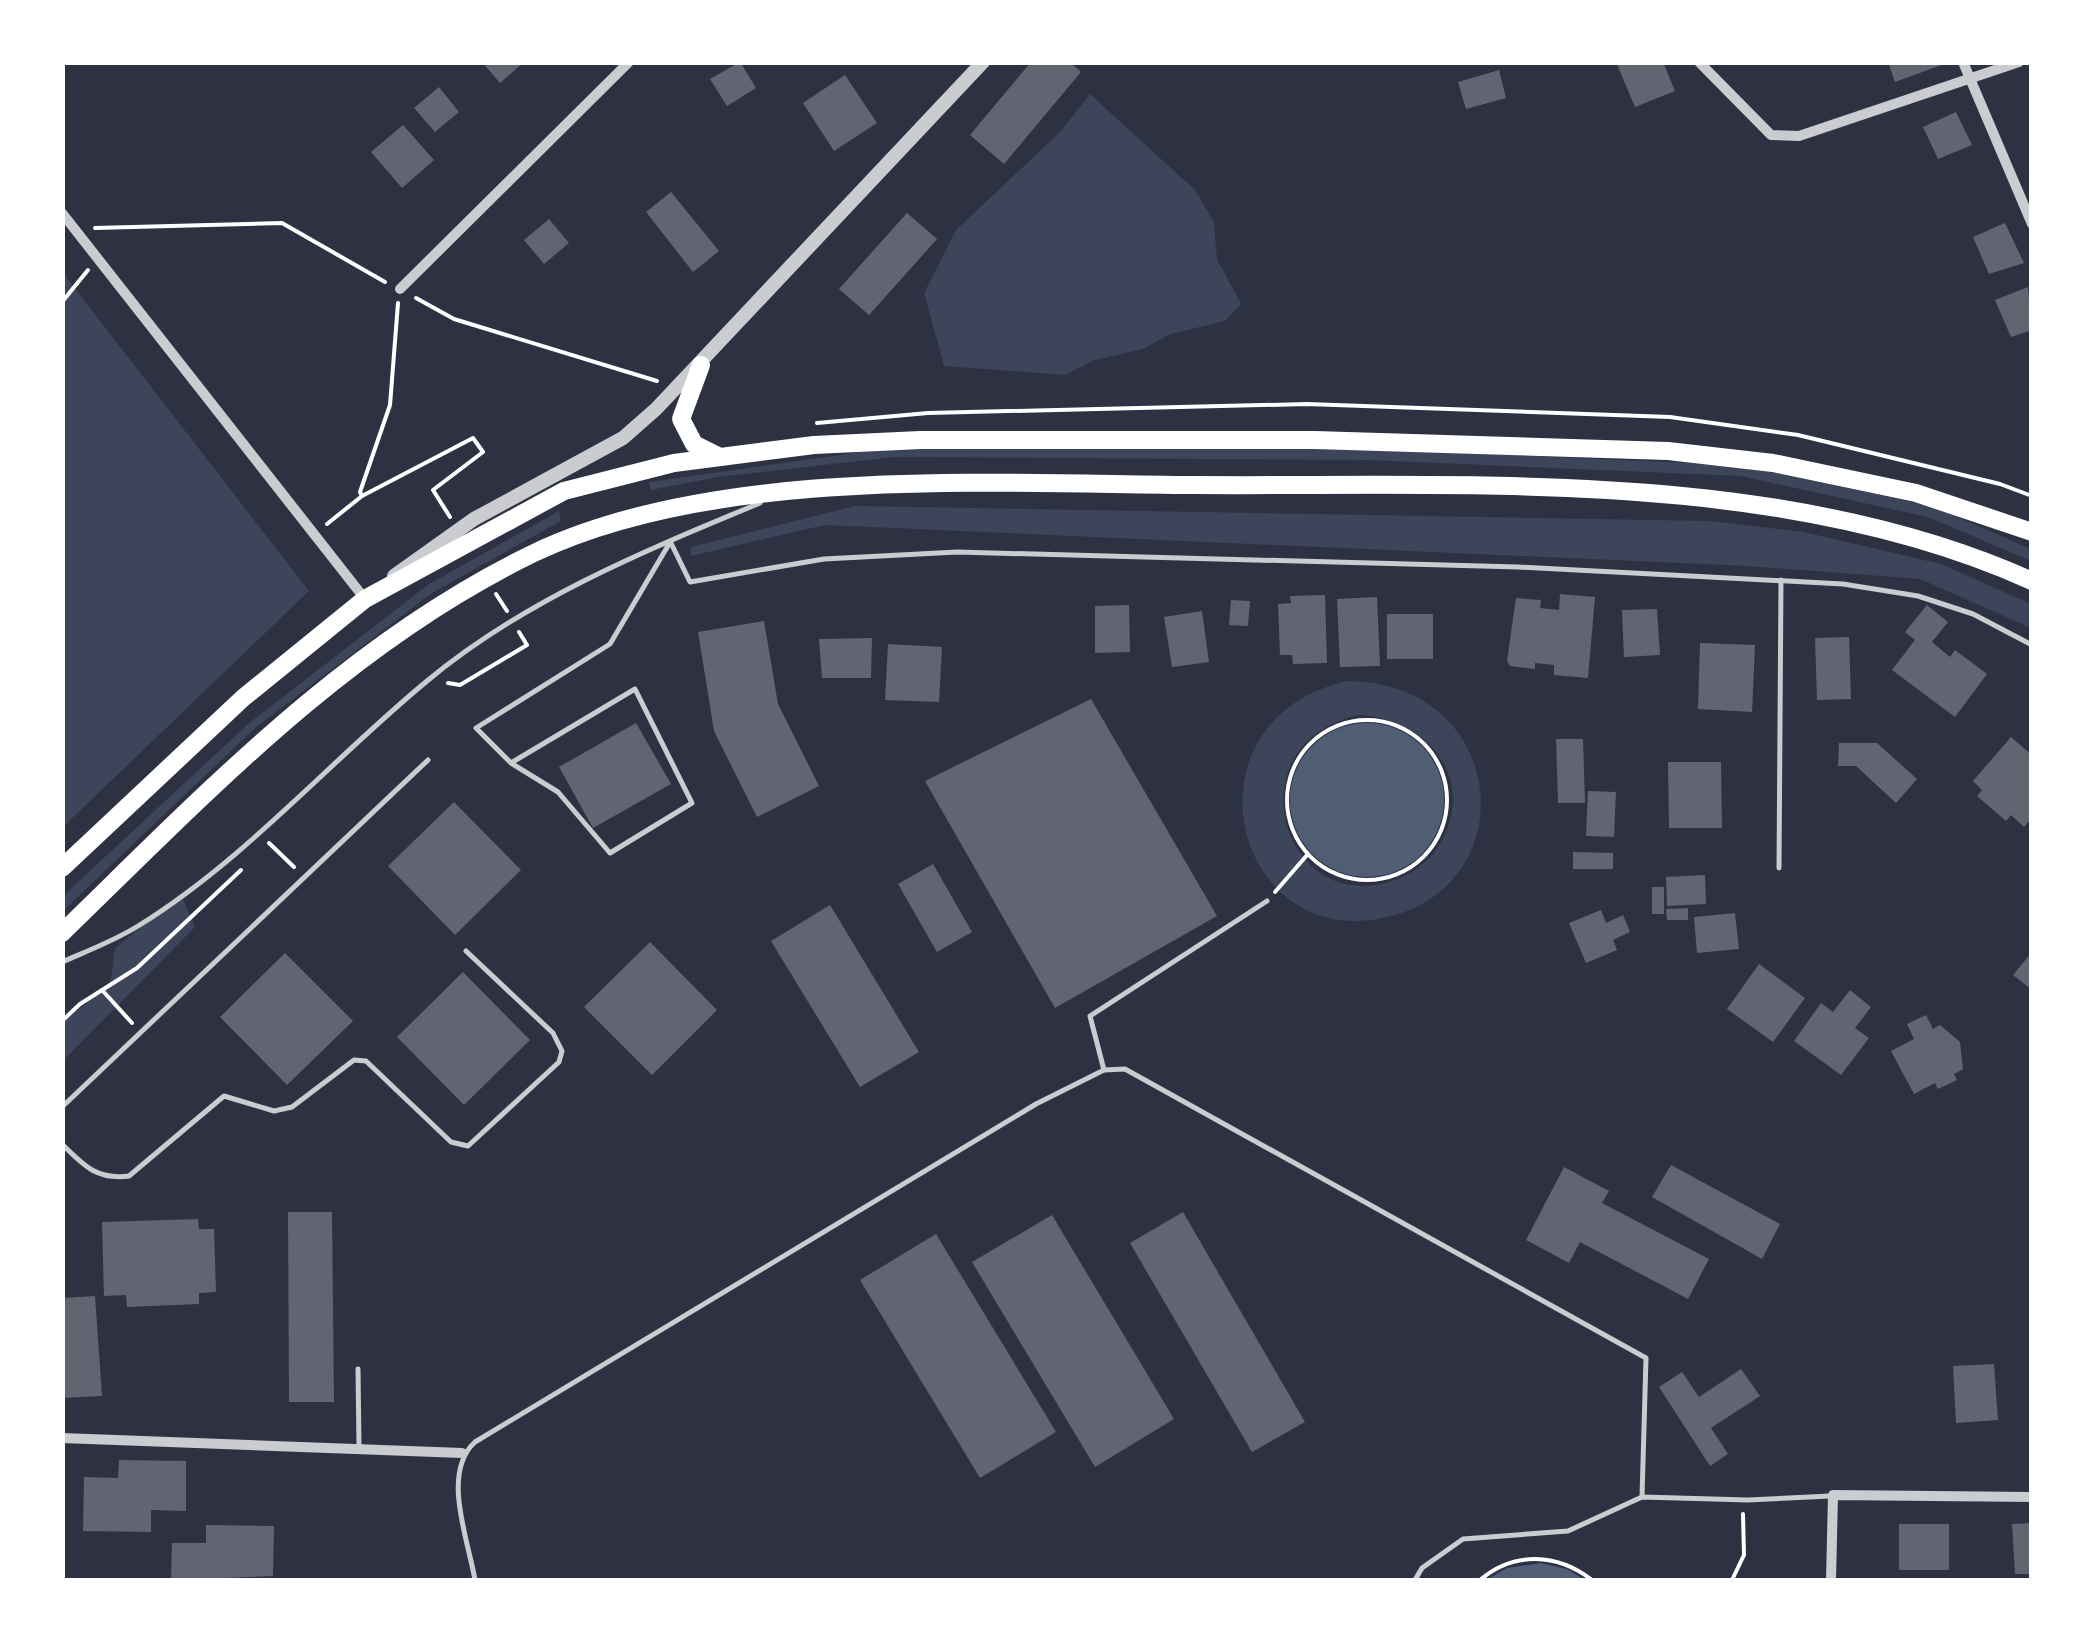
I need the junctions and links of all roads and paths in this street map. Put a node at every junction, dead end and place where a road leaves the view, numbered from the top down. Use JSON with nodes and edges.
{"nodes":[{"id":1,"x":628,"y":62,"type":"edge"},
{"id":2,"x":984,"y":62,"type":"edge"},
{"id":3,"x":1698,"y":62,"type":"edge"},
{"id":4,"x":1963,"y":62,"type":"edge"},
{"id":5,"x":2019,"y":62,"type":"edge"},
{"id":6,"x":1971,"y":81,"type":"junction"},
{"id":7,"x":62,"y":213,"type":"edge"},
{"id":8,"x":2032,"y":224,"type":"edge"},
{"id":9,"x":75,"y":228,"type":"junction"},
{"id":10,"x":98,"y":257,"type":"junction"},
{"id":11,"x":400,"y":290,"type":"junction"},
{"id":12,"x":62,"y":302,"type":"edge"},
{"id":13,"x":701,"y":365,"type":"junction"},
{"id":14,"x":658,"y":381,"type":"dead end"},
{"id":15,"x":718,"y":456,"type":"junction"},
{"id":16,"x":433,"y":490,"type":"dead end"},
{"id":17,"x":782,"y":494,"type":"junction"},
{"id":18,"x":362,"y":496,"type":"junction"},
{"id":19,"x":2032,"y":532,"type":"edge"},
{"id":20,"x":315,"y":534,"type":"junction"},
{"id":21,"x":670,"y":541,"type":"junction"},
{"id":22,"x":1781,"y":580,"type":"junction"},
{"id":23,"x":2032,"y":581,"type":"edge"},
{"id":24,"x":365,"y":599,"type":"junction"},
{"id":25,"x":2032,"y":645,"type":"edge"},
{"id":26,"x":527,"y":646,"type":"dead end"},
{"id":27,"x":460,"y":685,"type":"dead end"},
{"id":28,"x":428,"y":760,"type":"dead end"},
{"id":29,"x":511,"y":763,"type":"junction"},
{"id":30,"x":269,"y":843,"type":"dead end"},
{"id":31,"x":1308,"y":854,"type":"junction"},
{"id":32,"x":294,"y":867,"type":"dead end"},
{"id":33,"x":62,"y":868,"type":"edge"},
{"id":34,"x":1779,"y":868,"type":"dead end"},
{"id":35,"x":1267,"y":901,"type":"joint"},
{"id":36,"x":62,"y":934,"type":"edge"},
{"id":37,"x":466,"y":951,"type":"dead end"},
{"id":38,"x":62,"y":962,"type":"edge"},
{"id":39,"x":102,"y":990,"type":"dead end"},
{"id":40,"x":132,"y":1022,"type":"dead end"},
{"id":41,"x":1104,"y":1070,"type":"junction"},
{"id":42,"x":62,"y":1106,"type":"edge"},
{"id":43,"x":62,"y":1144,"type":"edge"},
{"id":44,"x":358,"y":1369,"type":"dead end"},
{"id":45,"x":62,"y":1438,"type":"edge"},
{"id":46,"x":359,"y":1450,"type":"junction"},
{"id":47,"x":462,"y":1454,"type":"junction"},
{"id":48,"x":1642,"y":1496,"type":"junction"},
{"id":49,"x":1833,"y":1496,"type":"junction"},
{"id":50,"x":2032,"y":1496,"type":"edge"},
{"id":51,"x":1748,"y":1500,"type":"junction"},
{"id":52,"x":476,"y":1580,"type":"edge"},
{"id":53,"x":1415,"y":1580,"type":"edge"},
{"id":54,"x":1480,"y":1580,"type":"edge"},
{"id":55,"x":1592,"y":1580,"type":"edge"},
{"id":56,"x":1732,"y":1580,"type":"edge"},
{"id":57,"x":1831,"y":1580,"type":"edge"}],
"edges":[{"from":1,"to":11,"type":"street"},
{"from":2,"to":13,"type":"street"},
{"from":3,"to":6,"type":"street"},
{"from":4,"to":6,"type":"street"},
{"from":5,"to":6,"type":"street"},
{"from":6,"to":8,"type":"street"},
{"from":7,"to":9,"type":"street"},
{"from":9,"to":10,"type":"street"},
{"from":9,"to":11,"type":"path"},
{"from":10,"to":12,"type":"path"},
{"from":10,"to":20,"type":"street"},
{"from":11,"to":14,"type":"path"},
{"from":11,"to":18,"type":"path"},
{"from":13,"to":15,"type":"main road"},
{"from":13,"to":24,"type":"street"},
{"from":15,"to":19,"type":"main road"},
{"from":15,"to":24,"type":"main road"},
{"from":16,"to":18,"type":"path"},
{"from":17,"to":21,"type":"lane"},
{"from":17,"to":23,"type":"main road"},
{"from":17,"to":36,"type":"main road"},
{"from":18,"to":20,"type":"path"},
{"from":20,"to":24,"type":"street"},
{"from":21,"to":22,"type":"lane"},
{"from":21,"to":29,"type":"lane"},
{"from":21,"to":38,"type":"lane"},
{"from":22,"to":25,"type":"lane"},
{"from":22,"to":34,"type":"lane"},
{"from":24,"to":33,"type":"main road"},
{"from":26,"to":27,"type":"path"},
{"from":28,"to":42,"type":"lane"},
{"from":29,"to":29,"type":"lane"},
{"from":30,"to":32,"type":"path"},
{"from":31,"to":31,"type":"path"},
{"from":31,"to":35,"type":"path"},
{"from":35,"to":41,"type":"lane"},
{"from":37,"to":43,"type":"lane"},
{"from":39,"to":40,"type":"path"},
{"from":41,"to":47,"type":"lane"},
{"from":41,"to":48,"type":"lane"},
{"from":44,"to":46,"type":"lane"},
{"from":45,"to":46,"type":"street"},
{"from":46,"to":47,"type":"street"},
{"from":47,"to":52,"type":"lane"},
{"from":48,"to":51,"type":"lane"},
{"from":48,"to":53,"type":"lane"},
{"from":49,"to":50,"type":"street"},
{"from":49,"to":51,"type":"lane"},
{"from":49,"to":57,"type":"street"},
{"from":51,"to":56,"type":"path"},
{"from":54,"to":55,"type":"path"}]}
